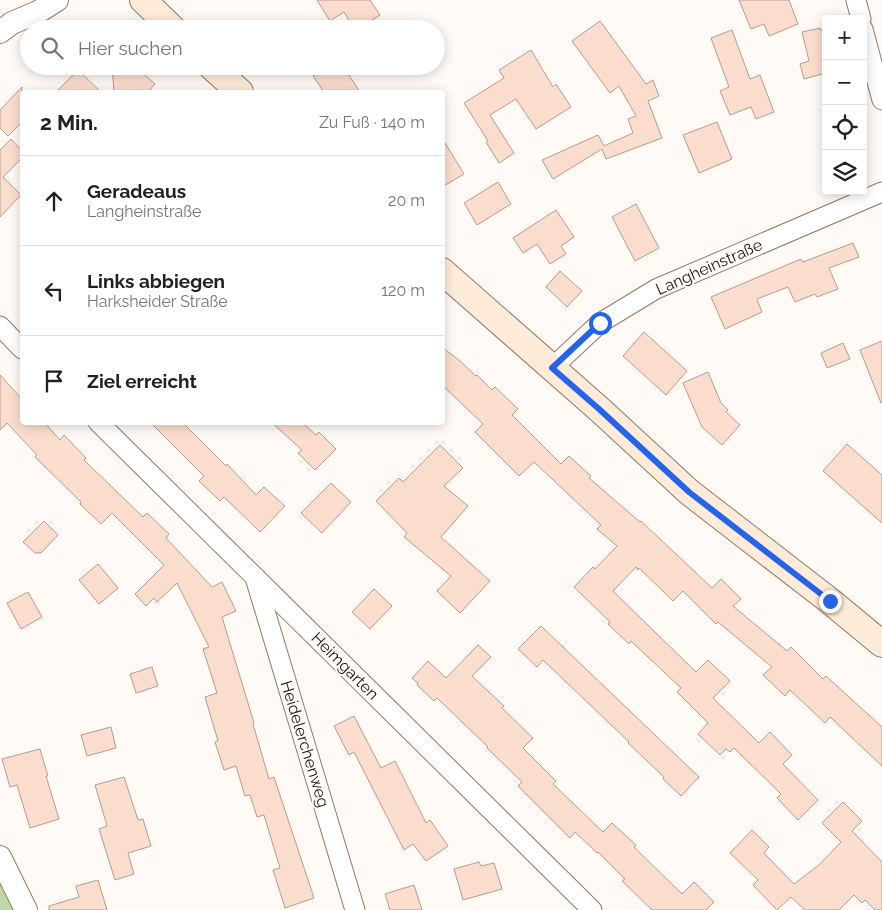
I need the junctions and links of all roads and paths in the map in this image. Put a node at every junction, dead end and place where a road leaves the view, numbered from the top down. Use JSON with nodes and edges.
{"nodes":[{"id":1,"x":30,"y":0,"type":"edge"},
{"id":2,"x":57,"y":0,"type":"edge"},
{"id":3,"x":143,"y":0,"type":"edge"},
{"id":4,"x":856,"y":0,"type":"edge"},
{"id":5,"x":860,"y":15,"type":"edge"},
{"id":6,"x":20,"y":20,"type":"edge"},
{"id":7,"x":21,"y":20,"type":"edge"},
{"id":8,"x":164,"y":20,"type":"edge"},
{"id":9,"x":6,"y":27,"type":"edge"},
{"id":10,"x":867,"y":44,"type":"edge"},
{"id":11,"x":221,"y":75,"type":"edge"},
{"id":12,"x":238,"y":90,"type":"edge"},
{"id":13,"x":882,"y":100,"type":"edge"},
{"id":14,"x":882,"y":192,"type":"edge"},
{"id":15,"x":445,"y":274,"type":"edge"},
{"id":16,"x":0,"y":326,"type":"edge"},
{"id":17,"x":20,"y":346,"type":"edge"},
{"id":18,"x":552,"y":368,"type":"junction"},
{"id":19,"x":101,"y":425,"type":"edge"},
{"id":20,"x":255,"y":578,"type":"junction"},
{"id":21,"x":882,"y":644,"type":"edge"},
{"id":22,"x":0,"y":857,"type":"edge"},
{"id":23,"x":26,"y":910,"type":"edge"},
{"id":24,"x":355,"y":910,"type":"edge"},
{"id":25,"x":592,"y":910,"type":"edge"}],
"edges":[{"from":1,"to":9,"type":"street"},
{"from":2,"to":7,"type":"street"},
{"from":3,"to":8,"type":"main road"},
{"from":4,"to":5,"type":"street"},
{"from":6,"to":9,"type":"street"},
{"from":10,"to":13,"type":"street"},
{"from":11,"to":12,"type":"main road"},
{"from":14,"to":18,"type":"street","name":"Langheinstraße"},
{"from":15,"to":18,"type":"main road"},
{"from":16,"to":17,"type":"street"},
{"from":18,"to":21,"type":"main road"},
{"from":19,"to":20,"type":"street","name":"Heimgarten"},
{"from":20,"to":24,"type":"street","name":"Heidelerchenweg"},
{"from":20,"to":25,"type":"street","name":"Heimgarten"},
{"from":22,"to":23,"type":"street"}]}
